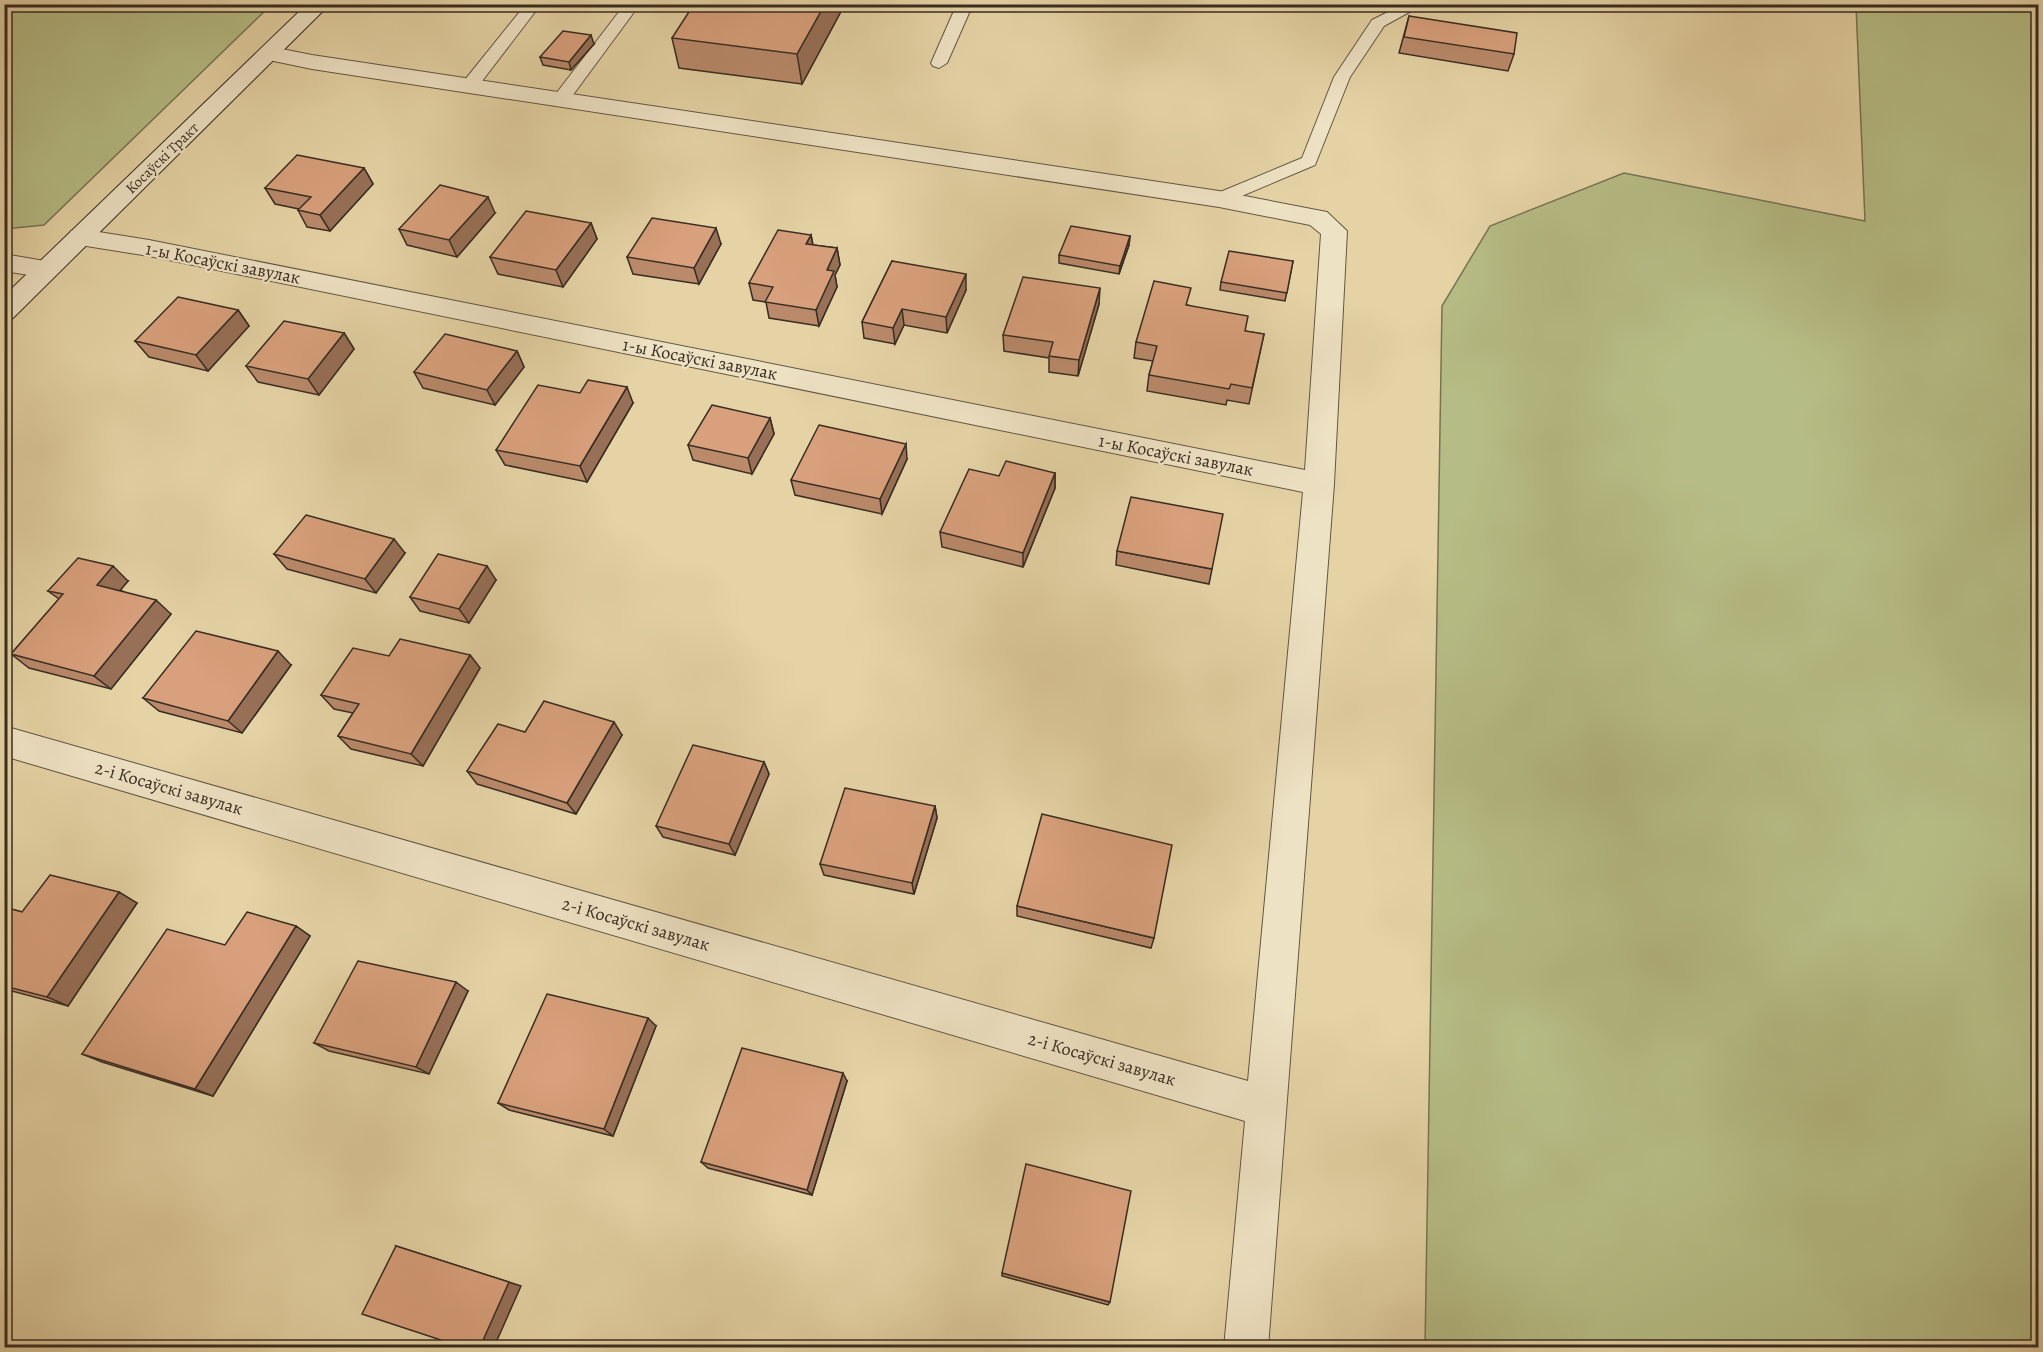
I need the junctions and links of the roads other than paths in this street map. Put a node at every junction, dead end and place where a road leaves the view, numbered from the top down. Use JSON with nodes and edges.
{"nodes":[{"id":1,"x":320,"y":4,"type":"edge"},
{"id":2,"x":534,"y":4,"type":"edge"},
{"id":3,"x":633,"y":4,"type":"edge"},
{"id":4,"x":965,"y":4,"type":"edge"},
{"id":5,"x":1417,"y":4,"type":"edge"},
{"id":6,"x":272,"y":54,"type":"junction"},
{"id":7,"x":939,"y":63,"type":"dead end"},
{"id":8,"x":470,"y":85,"type":"junction"},
{"id":9,"x":561,"y":99,"type":"junction"},
{"id":10,"x":1219,"y":199,"type":"junction"},
{"id":11,"x":80,"y":237,"type":"junction"},
{"id":12,"x":4,"y":262,"type":"edge"},
{"id":13,"x":47,"y":269,"type":"junction"},
{"id":14,"x":4,"y":312,"type":"edge"},
{"id":15,"x":1320,"y":484,"type":"junction"},
{"id":16,"x":4,"y":741,"type":"edge"},
{"id":17,"x":1267,"y":1107,"type":"junction"},
{"id":18,"x":1246,"y":1347,"type":"edge"}],
"edges":[{"from":1,"to":6,"type":"street","name":"Косаўскі Тракт"},
{"from":2,"to":8,"type":"lane"},
{"from":3,"to":9,"type":"lane"},
{"from":4,"to":7,"type":"lane"},
{"from":5,"to":10,"type":"lane"},
{"from":6,"to":8,"type":"street"},
{"from":6,"to":11,"type":"street","name":"Косаўскі Тракт"},
{"from":8,"to":9,"type":"street"},
{"from":9,"to":10,"type":"street"},
{"from":10,"to":15,"type":"street"},
{"from":11,"to":13,"type":"street","name":"Косаўскі Тракт"},
{"from":11,"to":15,"type":"street","name":"1-ы Косаўскі завулак"},
{"from":12,"to":13,"type":"street"},
{"from":13,"to":14,"type":"street","name":"Косаўскі Тракт"},
{"from":15,"to":17,"type":"street"},
{"from":16,"to":17,"type":"street","name":"2-і Косаўскі завулак"},
{"from":17,"to":18,"type":"street"}]}
